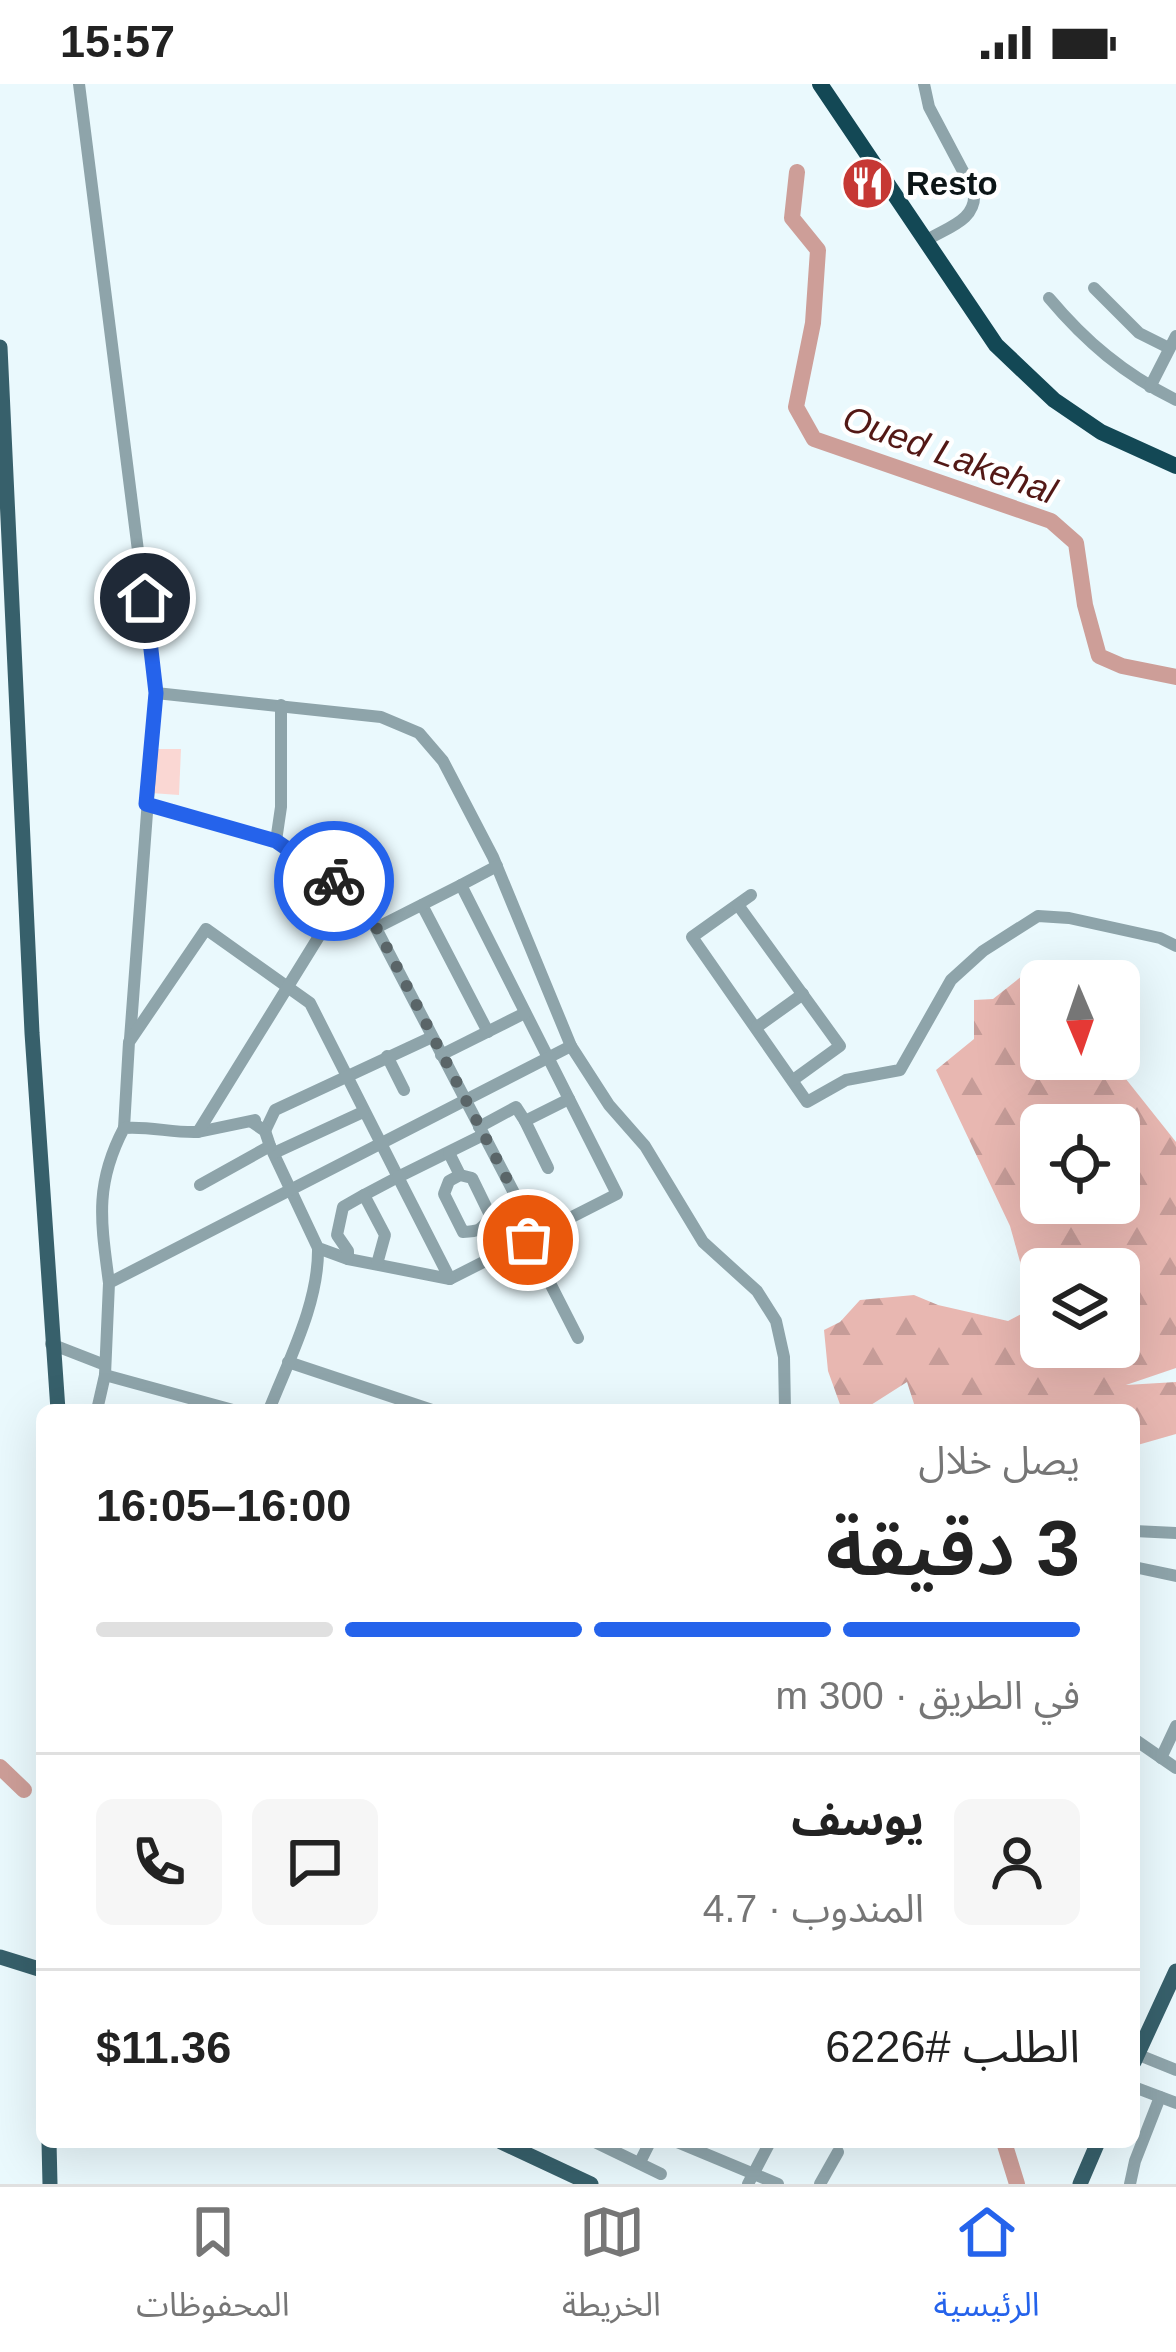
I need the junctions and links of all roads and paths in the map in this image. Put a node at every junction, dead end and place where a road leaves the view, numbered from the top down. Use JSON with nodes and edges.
{"nodes":[{"id":1,"x":79,"y":84,"type":"edge"},
{"id":2,"x":820,"y":84,"type":"edge"},
{"id":3,"x":924,"y":84,"type":"edge"},
{"id":4,"x":927,"y":240,"type":"junction"},
{"id":5,"x":1094,"y":288,"type":"dead end"},
{"id":6,"x":1048,"y":298,"type":"dead end"},
{"id":7,"x":1173,"y":342,"type":"edge"},
{"id":8,"x":0,"y":347,"type":"edge"},
{"id":9,"x":1150,"y":387,"type":"junction"},
{"id":10,"x":1176,"y":400,"type":"edge"},
{"id":11,"x":1176,"y":466,"type":"edge"},
{"id":12,"x":156,"y":693,"type":"junction"},
{"id":13,"x":281,"y":705,"type":"junction"},
{"id":14,"x":146,"y":804,"type":"junction"},
{"id":15,"x":276,"y":841,"type":"junction"},
{"id":16,"x":496,"y":866,"type":"junction"},
{"id":17,"x":461,"y":885,"type":"junction"},
{"id":18,"x":347,"y":891,"type":"junction"},
{"id":19,"x":752,"y":895,"type":"dead end"},
{"id":20,"x":422,"y":905,"type":"junction"},
{"id":21,"x":738,"y":905,"type":"junction"},
{"id":22,"x":376,"y":928,"type":"junction"},
{"id":23,"x":1176,"y":946,"type":"edge"},
{"id":24,"x":289,"y":985,"type":"junction"},
{"id":25,"x":803,"y":994,"type":"junction"},
{"id":26,"x":525,"y":1013,"type":"junction"},
{"id":27,"x":757,"y":1027,"type":"junction"},
{"id":28,"x":488,"y":1032,"type":"junction"},
{"id":29,"x":432,"y":1037,"type":"junction"},
{"id":30,"x":129,"y":1042,"type":"junction"},
{"id":31,"x":571,"y":1046,"type":"junction"},
{"id":32,"x":441,"y":1055,"type":"junction"},
{"id":33,"x":387,"y":1056,"type":"junction"},
{"id":34,"x":547,"y":1058,"type":"junction"},
{"id":35,"x":344,"y":1076,"type":"junction"},
{"id":36,"x":793,"y":1079,"type":"junction"},
{"id":37,"x":404,"y":1090,"type":"dead end"},
{"id":38,"x":569,"y":1099,"type":"junction"},
{"id":39,"x":464,"y":1101,"type":"junction"},
{"id":40,"x":274,"y":1110,"type":"junction"},
{"id":41,"x":363,"y":1112,"type":"junction"},
{"id":42,"x":525,"y":1121,"type":"junction"},
{"id":43,"x":252,"y":1122,"type":"junction"},
{"id":44,"x":124,"y":1128,"type":"junction"},
{"id":45,"x":481,"y":1131,"type":"junction"},
{"id":46,"x":198,"y":1132,"type":"junction"},
{"id":47,"x":269,"y":1143,"type":"junction"},
{"id":48,"x":380,"y":1144,"type":"junction"},
{"id":49,"x":449,"y":1153,"type":"junction"},
{"id":50,"x":548,"y":1168,"type":"dead end"},
{"id":51,"x":460,"y":1175,"type":"junction"},
{"id":52,"x":398,"y":1177,"type":"junction"},
{"id":53,"x":200,"y":1185,"type":"dead end"},
{"id":54,"x":292,"y":1187,"type":"junction"},
{"id":55,"x":364,"y":1196,"type":"junction"},
{"id":56,"x":532,"y":1238,"type":"junction"},
{"id":57,"x":318,"y":1248,"type":"junction"},
{"id":58,"x":349,"y":1258,"type":"junction"},
{"id":59,"x":376,"y":1264,"type":"junction"},
{"id":60,"x":450,"y":1279,"type":"junction"},
{"id":61,"x":109,"y":1283,"type":"junction"},
{"id":62,"x":578,"y":1338,"type":"dead end"},
{"id":63,"x":51,"y":1352,"type":"junction"},
{"id":64,"x":288,"y":1362,"type":"junction"},
{"id":65,"x":105,"y":1370,"type":"junction"},
{"id":66,"x":55,"y":1404,"type":"edge"},
{"id":67,"x":98,"y":1404,"type":"edge"},
{"id":68,"x":214,"y":1404,"type":"edge"},
{"id":69,"x":271,"y":1404,"type":"edge"},
{"id":70,"x":386,"y":1404,"type":"edge"},
{"id":71,"x":785,"y":1404,"type":"edge"},
{"id":72,"x":1140,"y":1531,"type":"edge"},
{"id":73,"x":1176,"y":1533,"type":"edge"},
{"id":74,"x":1140,"y":1568,"type":"edge"},
{"id":75,"x":1176,"y":1576,"type":"edge"},
{"id":76,"x":1176,"y":1726,"type":"edge"},
{"id":77,"x":1140,"y":1743,"type":"edge"},
{"id":78,"x":1161,"y":1758,"type":"junction"},
{"id":79,"x":1176,"y":1768,"type":"edge"},
{"id":80,"x":0,"y":1957,"type":"edge"},
{"id":81,"x":36,"y":1969,"type":"edge"},
{"id":82,"x":1176,"y":1971,"type":"edge"},
{"id":83,"x":1140,"y":2047,"type":"edge"},
{"id":84,"x":1140,"y":2059,"type":"edge"},
{"id":85,"x":1176,"y":2070,"type":"edge"},
{"id":86,"x":1140,"y":2089,"type":"edge"},
{"id":87,"x":1160,"y":2097,"type":"junction"},
{"id":88,"x":1176,"y":2103,"type":"edge"},
{"id":89,"x":50,"y":2148,"type":"edge"},
{"id":90,"x":60,"y":2148,"type":"edge"},
{"id":91,"x":514,"y":2148,"type":"edge"},
{"id":92,"x":608,"y":2148,"type":"edge"},
{"id":93,"x":647,"y":2148,"type":"edge"},
{"id":94,"x":692,"y":2148,"type":"edge"},
{"id":95,"x":767,"y":2148,"type":"edge"},
{"id":96,"x":1095,"y":2148,"type":"edge"},
{"id":97,"x":838,"y":2152,"type":"dead end"},
{"id":98,"x":640,"y":2162,"type":"junction"},
{"id":99,"x":661,"y":2174,"type":"dead end"},
{"id":100,"x":751,"y":2179,"type":"edge"},
{"id":101,"x":50,"y":2184,"type":"edge"},
{"id":102,"x":60,"y":2184,"type":"edge"},
{"id":103,"x":591,"y":2184,"type":"edge"},
{"id":104,"x":778,"y":2184,"type":"edge"},
{"id":105,"x":820,"y":2184,"type":"edge"},
{"id":106,"x":1080,"y":2184,"type":"edge"},
{"id":107,"x":1130,"y":2184,"type":"edge"}],
"edges":[{"from":1,"to":12,"type":"street"},
{"from":2,"to":4,"type":"highway"},
{"from":3,"to":4,"type":"street"},
{"from":4,"to":11,"type":"highway"},
{"from":5,"to":7,"type":"street"},
{"from":6,"to":9,"type":"street"},
{"from":7,"to":9,"type":"street"},
{"from":8,"to":63,"type":"main road"},
{"from":9,"to":10,"type":"street"},
{"from":12,"to":13,"type":"street"},
{"from":12,"to":14,"type":"street"},
{"from":13,"to":15,"type":"street"},
{"from":13,"to":16,"type":"street"},
{"from":14,"to":15,"type":"street"},
{"from":14,"to":30,"type":"street"},
{"from":15,"to":18,"type":"street"},
{"from":16,"to":17,"type":"street"},
{"from":16,"to":31,"type":"street"},
{"from":17,"to":20,"type":"street"},
{"from":17,"to":26,"type":"street"},
{"from":18,"to":22,"type":"street"},
{"from":18,"to":24,"type":"street"},
{"from":19,"to":21,"type":"street"},
{"from":20,"to":22,"type":"street"},
{"from":20,"to":28,"type":"street"},
{"from":21,"to":25,"type":"street"},
{"from":21,"to":27,"type":"street"},
{"from":22,"to":29,"type":"street"},
{"from":23,"to":36,"type":"street"},
{"from":24,"to":30,"type":"street"},
{"from":24,"to":35,"type":"street"},
{"from":24,"to":46,"type":"street"},
{"from":25,"to":27,"type":"street"},
{"from":25,"to":36,"type":"street"},
{"from":26,"to":28,"type":"street"},
{"from":26,"to":34,"type":"street"},
{"from":27,"to":36,"type":"street"},
{"from":28,"to":32,"type":"street"},
{"from":29,"to":32,"type":"street"},
{"from":29,"to":33,"type":"street"},
{"from":30,"to":44,"type":"street"},
{"from":31,"to":34,"type":"street"},
{"from":31,"to":71,"type":"street"},
{"from":32,"to":39,"type":"street"},
{"from":33,"to":35,"type":"street"},
{"from":33,"to":37,"type":"street"},
{"from":34,"to":38,"type":"street"},
{"from":34,"to":39,"type":"street"},
{"from":35,"to":40,"type":"street"},
{"from":35,"to":41,"type":"street"},
{"from":38,"to":42,"type":"street"},
{"from":38,"to":56,"type":"street"},
{"from":39,"to":45,"type":"street"},
{"from":39,"to":48,"type":"street"},
{"from":40,"to":43,"type":"street"},
{"from":40,"to":47,"type":"street"},
{"from":41,"to":47,"type":"street"},
{"from":41,"to":48,"type":"street"},
{"from":42,"to":45,"type":"street"},
{"from":42,"to":50,"type":"street"},
{"from":43,"to":46,"type":"street"},
{"from":43,"to":47,"type":"street"},
{"from":44,"to":46,"type":"street"},
{"from":44,"to":61,"type":"street"},
{"from":45,"to":49,"type":"street"},
{"from":45,"to":56,"type":"street"},
{"from":47,"to":53,"type":"street"},
{"from":47,"to":54,"type":"street"},
{"from":48,"to":52,"type":"street"},
{"from":48,"to":54,"type":"street"},
{"from":49,"to":51,"type":"street"},
{"from":49,"to":52,"type":"street"},
{"from":51,"to":51,"type":"street"},
{"from":52,"to":55,"type":"street"},
{"from":52,"to":60,"type":"street"},
{"from":54,"to":57,"type":"street"},
{"from":54,"to":61,"type":"street"},
{"from":55,"to":58,"type":"street"},
{"from":55,"to":59,"type":"street"},
{"from":56,"to":60,"type":"street"},
{"from":56,"to":62,"type":"street"},
{"from":57,"to":58,"type":"street"},
{"from":57,"to":64,"type":"street"},
{"from":58,"to":59,"type":"street"},
{"from":59,"to":60,"type":"street"},
{"from":61,"to":65,"type":"street"},
{"from":63,"to":65,"type":"street"},
{"from":63,"to":66,"type":"main road"},
{"from":64,"to":69,"type":"street"},
{"from":64,"to":70,"type":"street"},
{"from":65,"to":67,"type":"street"},
{"from":65,"to":68,"type":"street"},
{"from":72,"to":73,"type":"street"},
{"from":74,"to":75,"type":"street"},
{"from":76,"to":78,"type":"street"},
{"from":77,"to":78,"type":"street"},
{"from":78,"to":79,"type":"street"},
{"from":80,"to":81,"type":"main road"},
{"from":82,"to":83,"type":"main road"},
{"from":84,"to":85,"type":"street"},
{"from":86,"to":87,"type":"street"},
{"from":87,"to":88,"type":"street"},
{"from":87,"to":107,"type":"street"},
{"from":89,"to":101,"type":"main road"},
{"from":90,"to":102,"type":"main road"},
{"from":91,"to":103,"type":"main road"},
{"from":92,"to":98,"type":"street"},
{"from":93,"to":98,"type":"street"},
{"from":94,"to":100,"type":"street"},
{"from":95,"to":100,"type":"street"},
{"from":96,"to":106,"type":"main road"},
{"from":97,"to":105,"type":"street"},
{"from":98,"to":99,"type":"street"},
{"from":100,"to":104,"type":"street"}]}
